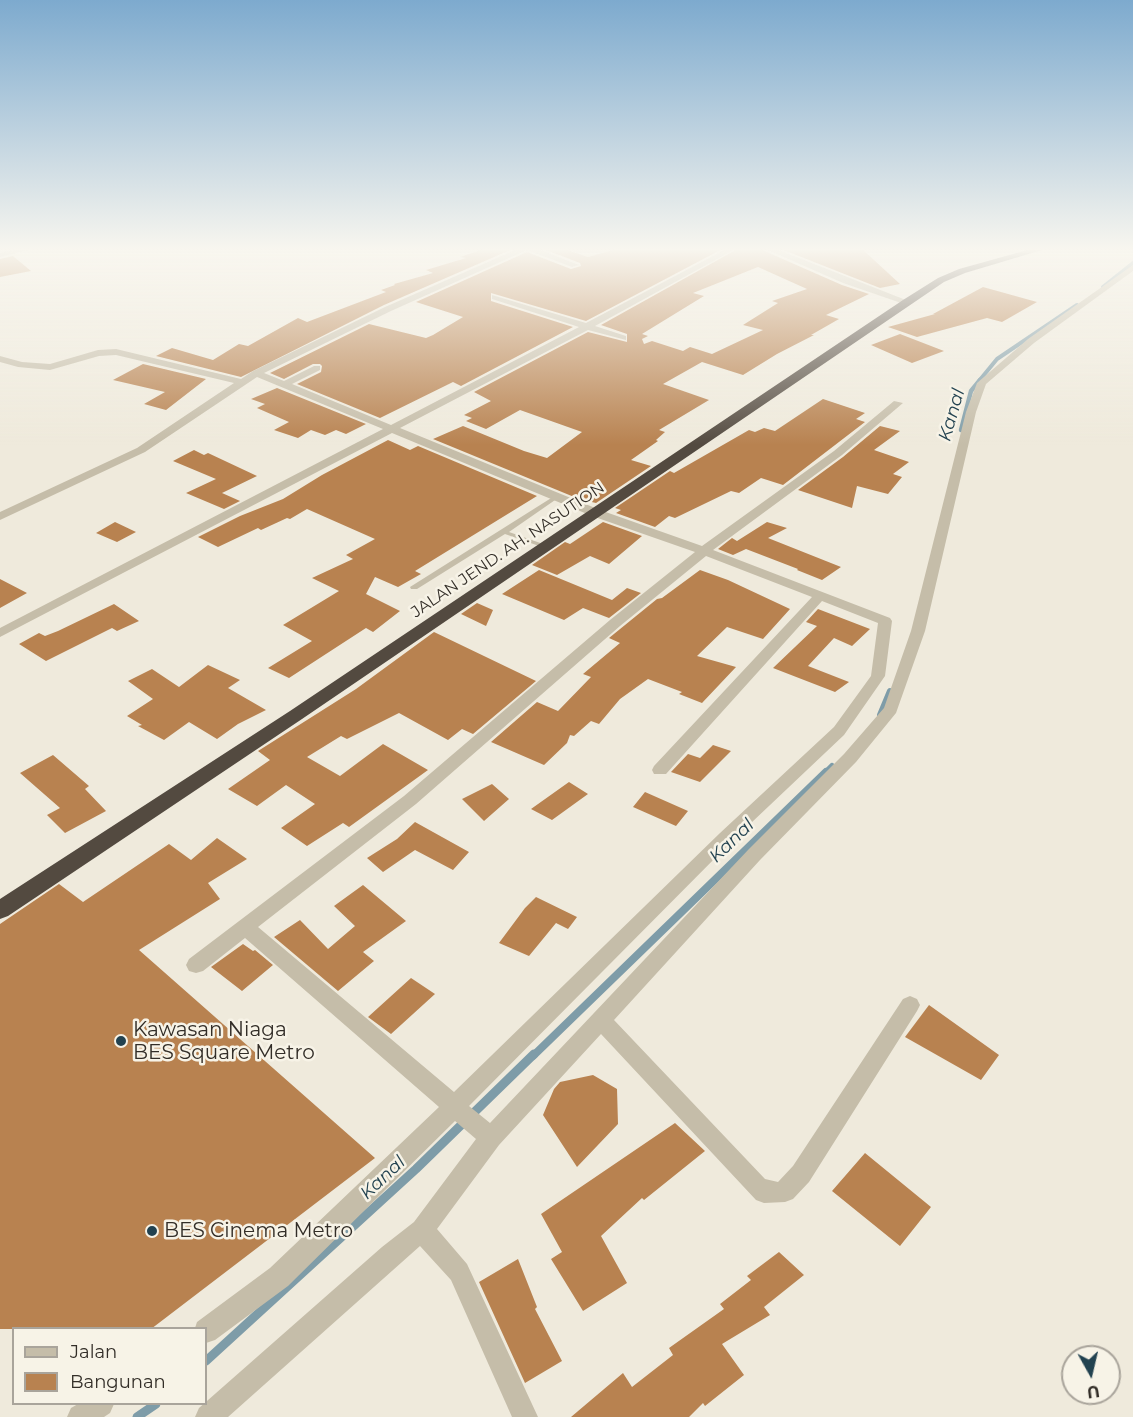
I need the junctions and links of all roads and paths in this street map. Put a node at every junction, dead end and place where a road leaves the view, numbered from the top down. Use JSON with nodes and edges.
{"nodes":[{"id":1,"x":379,"y":313,"type":"edge"},
{"id":2,"x":544,"y":313,"type":"edge"},
{"id":3,"x":612,"y":313,"type":"edge"},
{"id":4,"x":890,"y":313,"type":"edge"},
{"id":5,"x":1069,"y":313,"type":"edge"},
{"id":6,"x":586,"y":327,"type":"junction"},
{"id":7,"x":623,"y":338,"type":"dead end"},
{"id":8,"x":0,"y":359,"type":"edge"},
{"id":9,"x":317,"y":368,"type":"dead end"},
{"id":10,"x":256,"y":373,"type":"junction"},
{"id":11,"x":241,"y":382,"type":"junction"},
{"id":12,"x":283,"y":385,"type":"junction"},
{"id":13,"x":898,"y":403,"type":"dead end"},
{"id":14,"x":391,"y":429,"type":"junction"},
{"id":15,"x":556,"y":497,"type":"junction"},
{"id":16,"x":596,"y":513,"type":"junction"},
{"id":17,"x":0,"y":516,"type":"edge"},
{"id":18,"x":504,"y":532,"type":"junction"},
{"id":19,"x":544,"y":546,"type":"junction"},
{"id":20,"x":704,"y":551,"type":"junction"},
{"id":21,"x":414,"y":587,"type":"dead end"},
{"id":22,"x":819,"y":597,"type":"junction"},
{"id":23,"x":0,"y":633,"type":"edge"},
{"id":24,"x":660,"y":770,"type":"dead end"},
{"id":25,"x":0,"y":910,"type":"edge"},
{"id":26,"x":246,"y":928,"type":"junction"},
{"id":27,"x":196,"y":965,"type":"dead end"},
{"id":28,"x":910,"y":1005,"type":"dead end"},
{"id":29,"x":600,"y":1019,"type":"junction"},
{"id":30,"x":459,"y":1109,"type":"junction"},
{"id":31,"x":485,"y":1133,"type":"junction"},
{"id":32,"x":422,"y":1230,"type":"junction"},
{"id":33,"x":207,"y":1330,"type":"edge"},
{"id":34,"x":99,"y":1405,"type":"edge"},
{"id":35,"x":80,"y":1417,"type":"edge"},
{"id":36,"x":208,"y":1417,"type":"edge"},
{"id":37,"x":525,"y":1417,"type":"edge"}],
"edges":[{"from":1,"to":10,"type":"street"},
{"from":2,"to":6,"type":"street"},
{"from":3,"to":6,"type":"street"},
{"from":4,"to":16,"type":"highway","name":"JALAN JEND. AH. NASUTION"},
{"from":5,"to":29,"type":"street"},
{"from":6,"to":7,"type":"street"},
{"from":6,"to":14,"type":"street"},
{"from":8,"to":11,"type":"street"},
{"from":9,"to":12,"type":"street"},
{"from":10,"to":11,"type":"street"},
{"from":10,"to":12,"type":"street"},
{"from":11,"to":17,"type":"street"},
{"from":12,"to":14,"type":"street"},
{"from":13,"to":20,"type":"street"},
{"from":14,"to":15,"type":"street"},
{"from":14,"to":23,"type":"street"},
{"from":15,"to":16,"type":"street"},
{"from":15,"to":18,"type":"lane"},
{"from":16,"to":19,"type":"highway","name":"JALAN JEND. AH. NASUTION"},
{"from":16,"to":20,"type":"street"},
{"from":18,"to":19,"type":"lane"},
{"from":18,"to":21,"type":"lane"},
{"from":19,"to":25,"type":"highway","name":"JALAN JEND. AH. NASUTION"},
{"from":20,"to":22,"type":"street"},
{"from":20,"to":26,"type":"street"},
{"from":22,"to":24,"type":"street"},
{"from":22,"to":30,"type":"street"},
{"from":26,"to":27,"type":"street"},
{"from":26,"to":30,"type":"street"},
{"from":28,"to":29,"type":"street"},
{"from":29,"to":31,"type":"street"},
{"from":30,"to":31,"type":"street"},
{"from":30,"to":33,"type":"street"},
{"from":31,"to":32,"type":"street"},
{"from":32,"to":36,"type":"street"},
{"from":32,"to":37,"type":"street"},
{"from":34,"to":35,"type":"street"}]}
